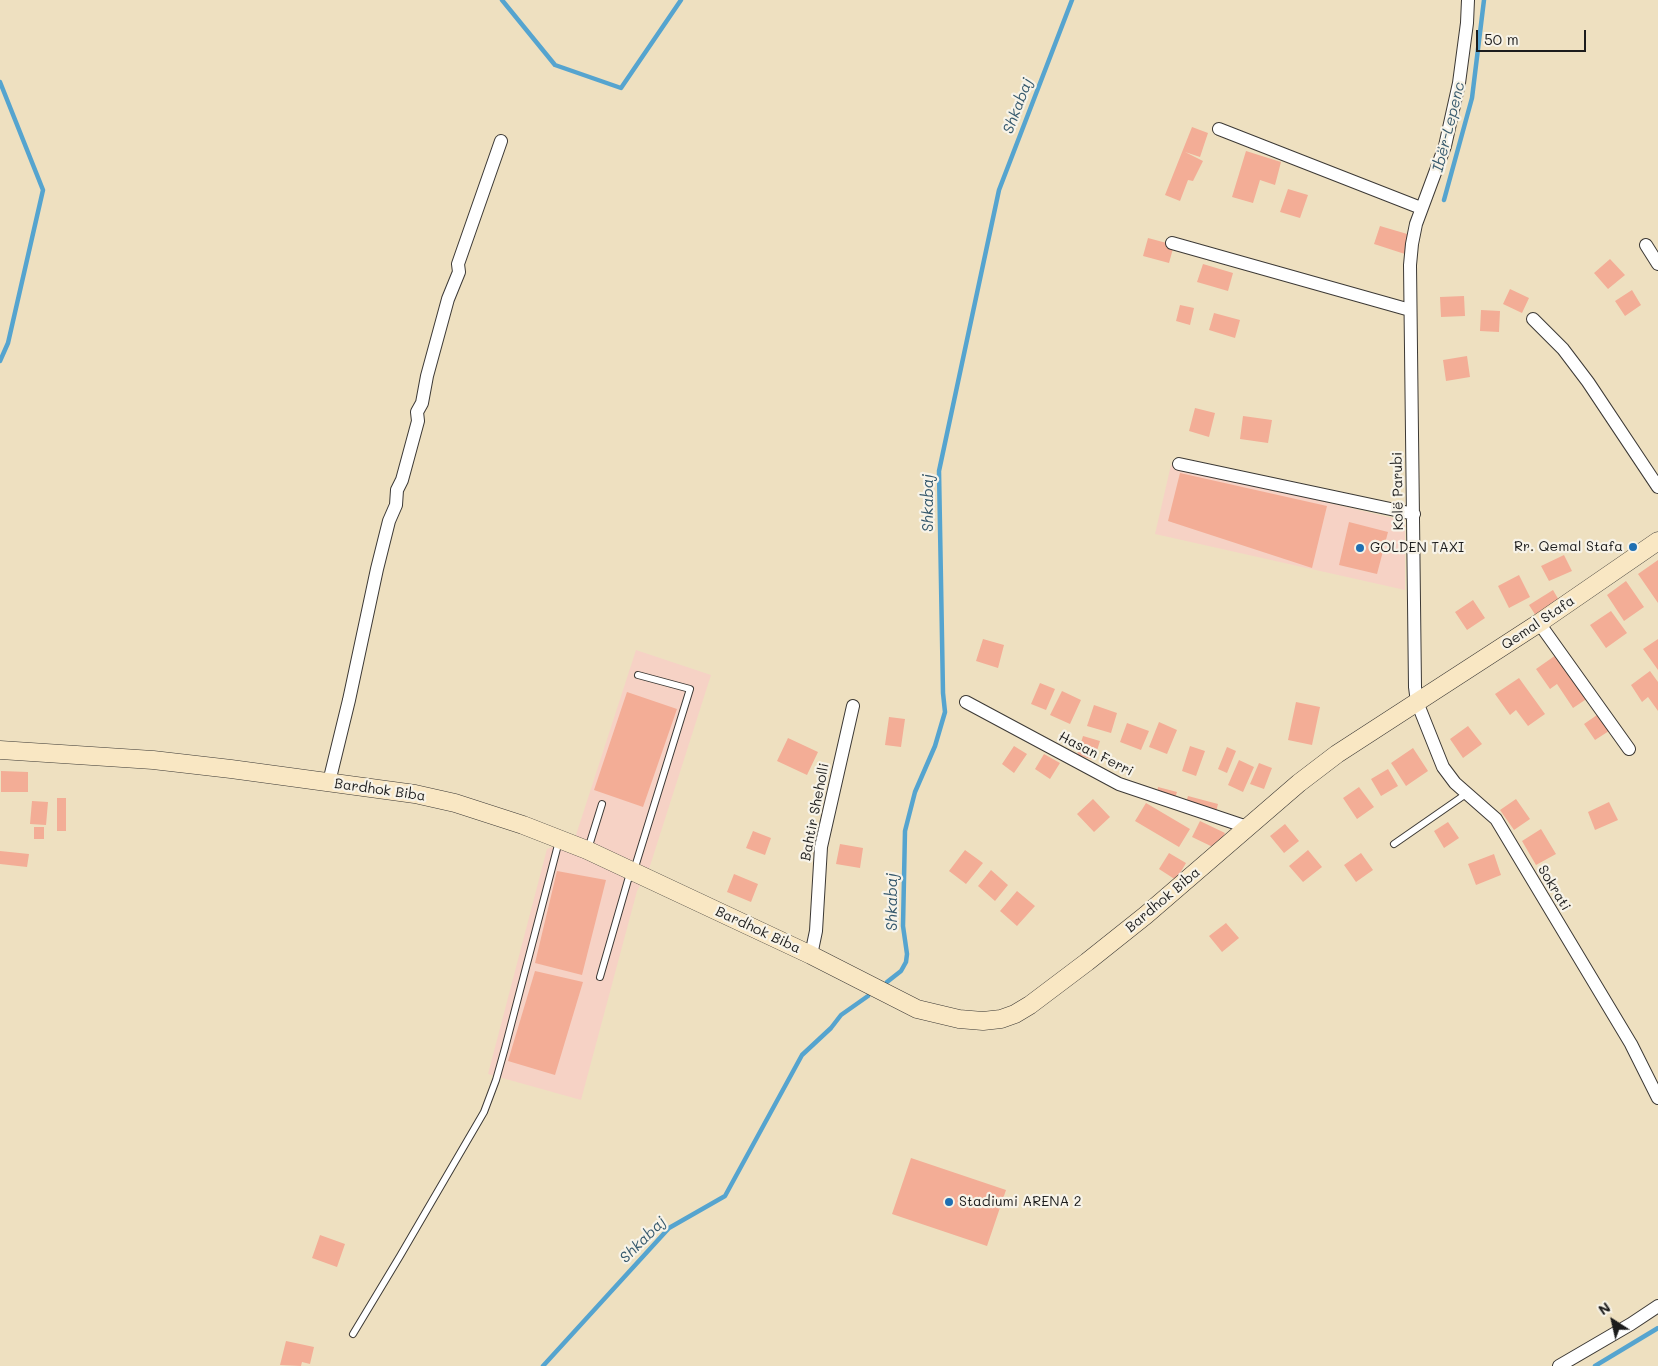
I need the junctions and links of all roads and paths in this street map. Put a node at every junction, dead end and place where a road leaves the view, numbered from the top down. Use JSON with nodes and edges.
{"nodes":[{"id":1,"x":1468,"y":0,"type":"edge"},
{"id":2,"x":1219,"y":130,"type":"dead end"},
{"id":3,"x":501,"y":142,"type":"dead end"},
{"id":4,"x":1421,"y":208,"type":"junction"},
{"id":5,"x":1172,"y":243,"type":"dead end"},
{"id":6,"x":1646,"y":245,"type":"dead end"},
{"id":7,"x":1658,"y":264,"type":"edge"},
{"id":8,"x":1410,"y":310,"type":"junction"},
{"id":9,"x":1532,"y":319,"type":"dead end"},
{"id":10,"x":1180,"y":464,"type":"dead end"},
{"id":11,"x":1658,"y":487,"type":"edge"},
{"id":12,"x":1414,"y":514,"type":"junction"},
{"id":13,"x":1658,"y":541,"type":"edge"},
{"id":14,"x":1540,"y":623,"type":"junction"},
{"id":15,"x":638,"y":675,"type":"dead end"},
{"id":16,"x":966,"y":702,"type":"dead end"},
{"id":17,"x":1417,"y":702,"type":"junction"},
{"id":18,"x":853,"y":706,"type":"dead end"},
{"id":19,"x":1629,"y":749,"type":"dead end"},
{"id":20,"x":0,"y":750,"type":"edge"},
{"id":21,"x":329,"y":782,"type":"junction"},
{"id":22,"x":1466,"y":794,"type":"junction"},
{"id":23,"x":602,"y":804,"type":"dead end"},
{"id":24,"x":1247,"y":826,"type":"junction"},
{"id":25,"x":560,"y":839,"type":"junction"},
{"id":26,"x":1394,"y":844,"type":"dead end"},
{"id":27,"x":587,"y":850,"type":"junction"},
{"id":28,"x":632,"y":872,"type":"junction"},
{"id":29,"x":811,"y":955,"type":"junction"},
{"id":30,"x":600,"y":977,"type":"dead end"},
{"id":31,"x":1658,"y":1098,"type":"edge"},
{"id":32,"x":1658,"y":1306,"type":"edge"},
{"id":33,"x":353,"y":1334,"type":"dead end"},
{"id":34,"x":1559,"y":1366,"type":"edge"}],
"edges":[{"from":1,"to":4,"type":"street","name":"Kolë Parubi"},
{"from":2,"to":4,"type":"street"},
{"from":3,"to":21,"type":"street"},
{"from":4,"to":8,"type":"street","name":"Kolë Parubi"},
{"from":5,"to":8,"type":"street"},
{"from":6,"to":7,"type":"street"},
{"from":8,"to":12,"type":"street","name":"Kolë Parubi"},
{"from":9,"to":11,"type":"street"},
{"from":10,"to":12,"type":"street"},
{"from":12,"to":17,"type":"street","name":"Kolë Parubi"},
{"from":13,"to":14,"type":"street","name":"Qemal Stafa"},
{"from":14,"to":17,"type":"street","name":"Qemal Stafa"},
{"from":14,"to":19,"type":"street"},
{"from":15,"to":28,"type":"lane"},
{"from":16,"to":24,"type":"street","name":"Hasan Ferri"},
{"from":17,"to":22,"type":"street","name":"Sokrati"},
{"from":17,"to":24,"type":"street","name":"Bardhok Biba"},
{"from":18,"to":29,"type":"street","name":"Bahtir Sheholli"},
{"from":20,"to":21,"type":"street","name":"Bardhok Biba"},
{"from":21,"to":25,"type":"street","name":"Bardhok Biba"},
{"from":22,"to":26,"type":"lane"},
{"from":22,"to":31,"type":"street","name":"Sokrati"},
{"from":23,"to":27,"type":"lane"},
{"from":24,"to":29,"type":"street","name":"Bardhok Biba"},
{"from":25,"to":27,"type":"street","name":"Bardhok Biba"},
{"from":25,"to":33,"type":"lane"},
{"from":27,"to":28,"type":"street","name":"Bardhok Biba"},
{"from":28,"to":29,"type":"street","name":"Bardhok Biba"},
{"from":28,"to":30,"type":"lane"},
{"from":32,"to":34,"type":"street"}]}
